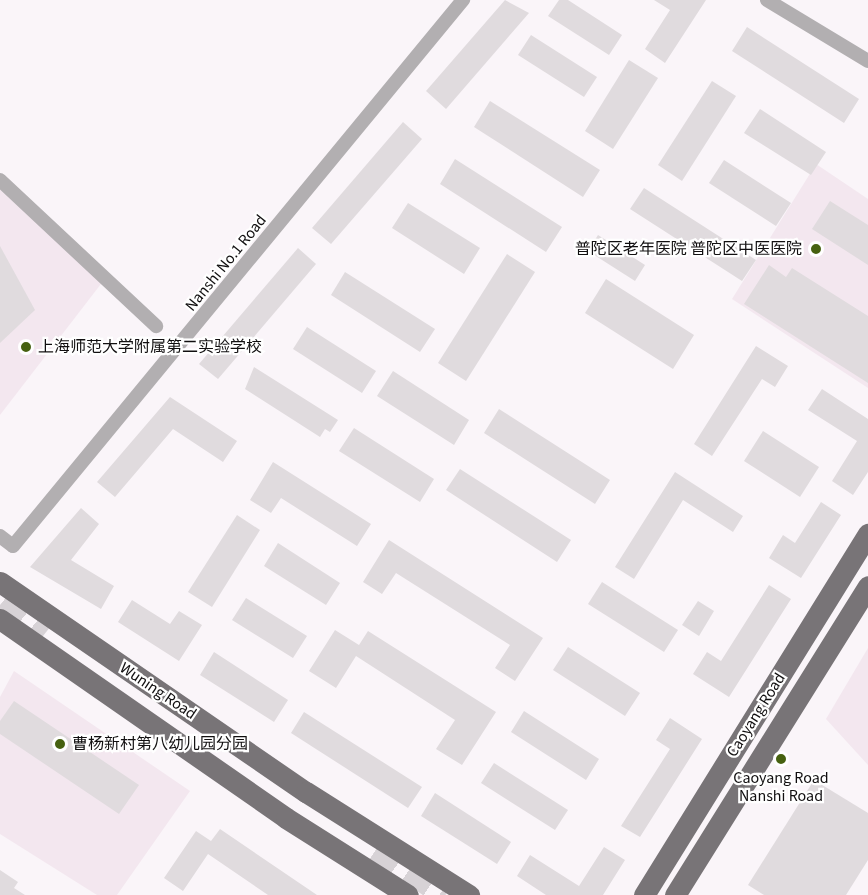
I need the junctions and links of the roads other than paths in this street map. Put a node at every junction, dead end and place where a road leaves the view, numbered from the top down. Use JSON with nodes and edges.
{"nodes":[{"id":1,"x":463,"y":0,"type":"edge"},
{"id":2,"x":767,"y":0,"type":"edge"},
{"id":3,"x":868,"y":62,"type":"edge"},
{"id":4,"x":0,"y":180,"type":"edge"},
{"id":5,"x":156,"y":326,"type":"dead end"},
{"id":6,"x":868,"y":534,"type":"edge"},
{"id":7,"x":0,"y":536,"type":"edge"},
{"id":8,"x":0,"y":582,"type":"edge"},
{"id":9,"x":868,"y":586,"type":"edge"},
{"id":10,"x":0,"y":619,"type":"edge"},
{"id":11,"x":408,"y":895,"type":"edge"},
{"id":12,"x":469,"y":895,"type":"edge"},
{"id":13,"x":644,"y":895,"type":"edge"},
{"id":14,"x":675,"y":895,"type":"edge"}],
"edges":[{"from":1,"to":7,"type":"street","name":"Nanshi No.1 Road"},
{"from":2,"to":3,"type":"street"},
{"from":4,"to":5,"type":"street"},
{"from":6,"to":13,"type":"main road","name":"Caoyang Road"},
{"from":8,"to":12,"type":"main road","name":"Wuning Road"},
{"from":9,"to":14,"type":"main road","name":"Caoyang Road"},
{"from":10,"to":11,"type":"main road","name":"Wuning Road"}]}
